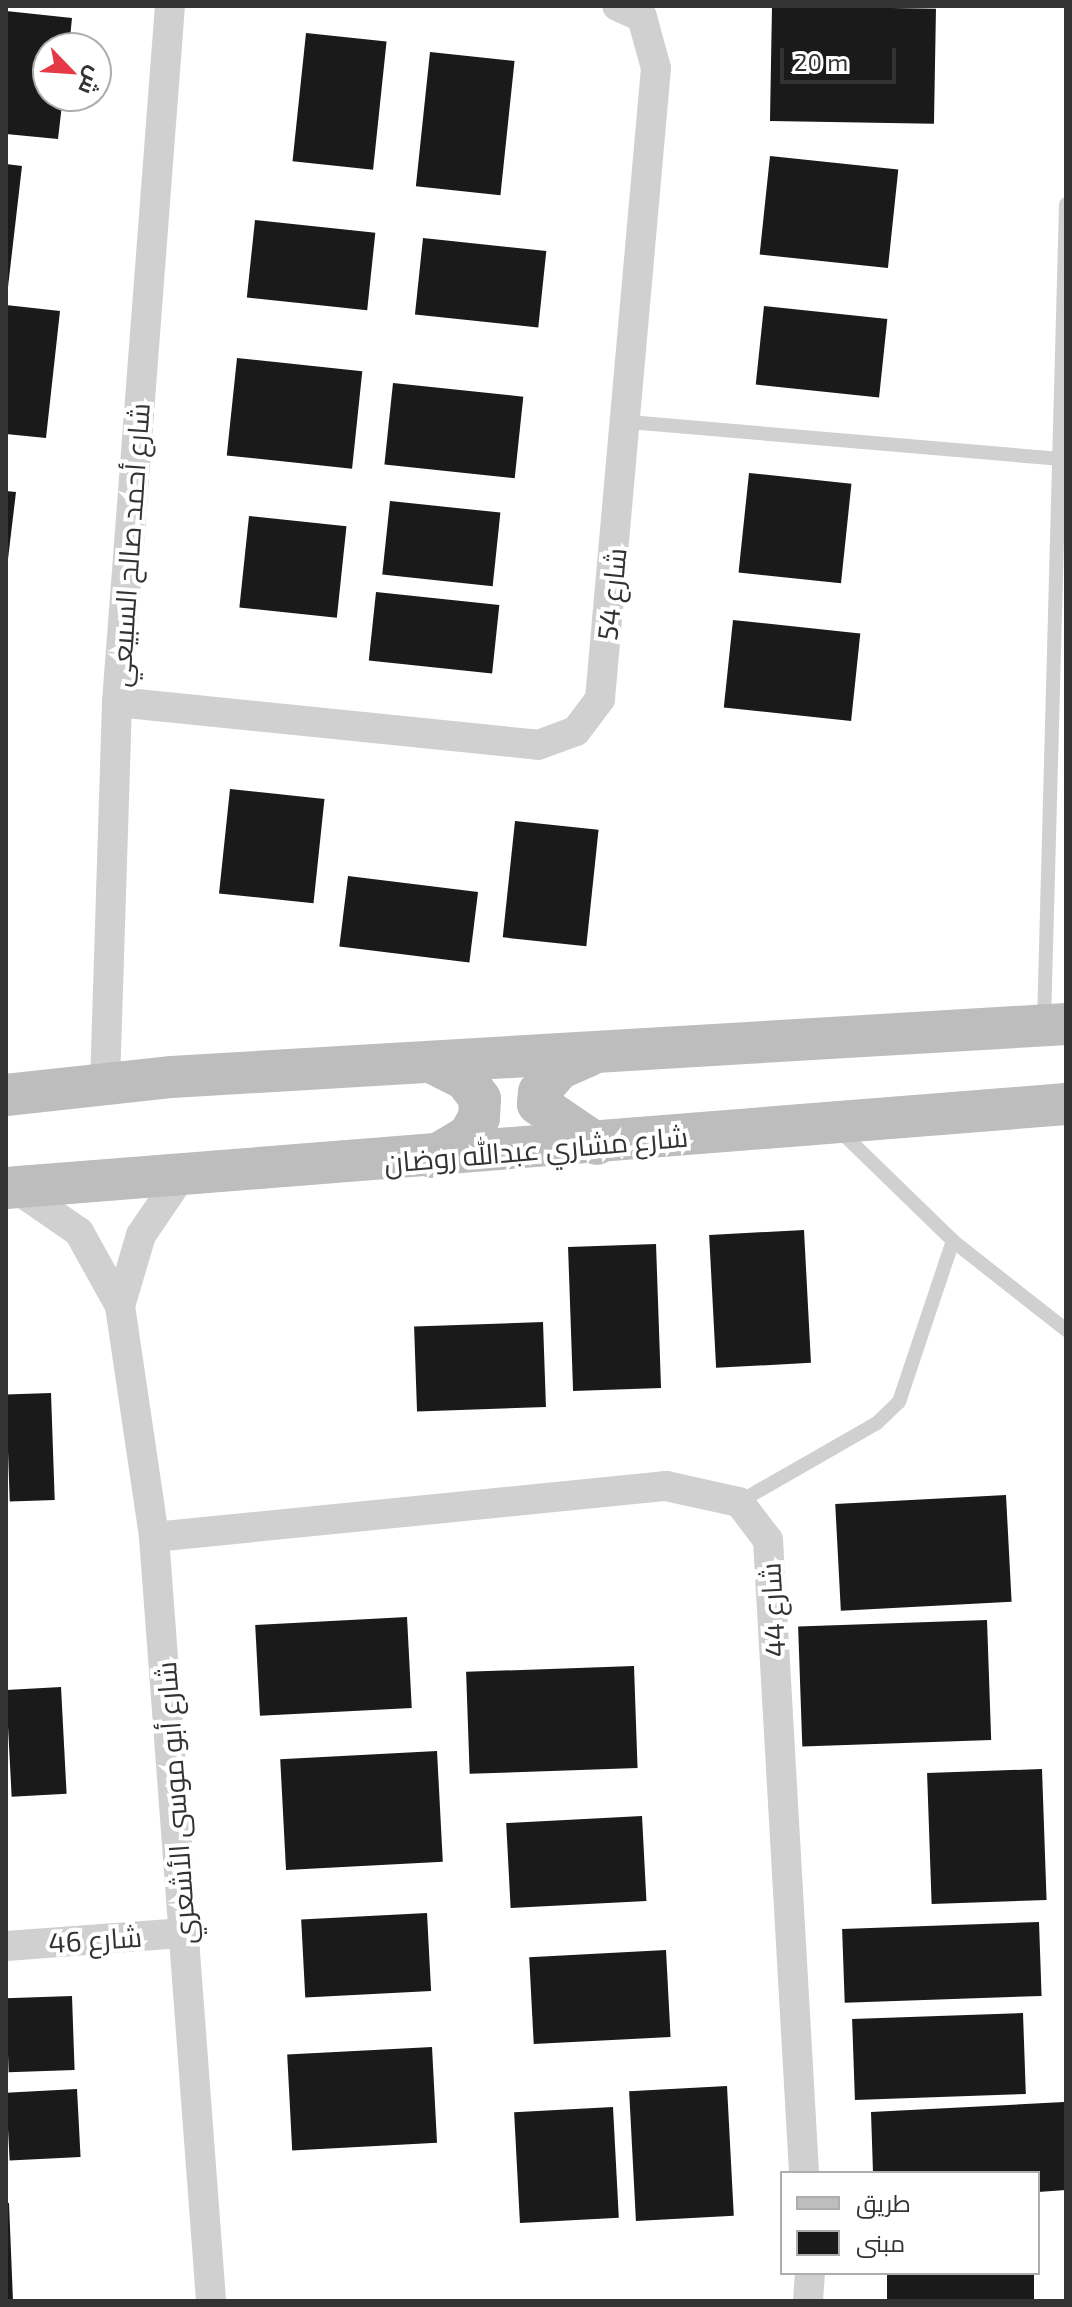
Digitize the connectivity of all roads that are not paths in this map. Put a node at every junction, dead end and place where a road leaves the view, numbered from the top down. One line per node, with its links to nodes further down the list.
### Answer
1 (170, 6): 6 (street, شارع أحمد صالح السبيعي)
2 (640, 10): 4 (street, شارع 54)
3 (1066, 204): 5 (lane)
4 (629, 422): 5 (lane); 6 (street, شارع 54)
5 (1061, 459): 7 (lane)
6 (117, 702): 10 (street, شارع أحمد صالح السبيعي)
7 (1055, 1027): 8 (street)
8 (591, 1054): 9 (street); 14 (street)
9 (433, 1063): 10 (street); 15 (street)
10 (105, 1085): 11 (street)
11 (6, 1095)
12 (1066, 1104): 13 (street, شارع مشاري عبدالله روضان)
13 (833, 1124): 14 (street, شارع مشاري عبدالله روضان); 18 (lane)
14 (597, 1144): 15 (street, شارع مشاري عبدالله روضان)
15 (433, 1157): 16 (street, شارع مشاري عبدالله روضان)
16 (179, 1179): 17 (street, شارع مشاري عبدالله روضان); 19 (street, شارع أبو موسى الأشعري)
17 (10, 1188): 19 (street, شارع أبو موسى الأشعري)
18 (953, 1241): 20 (lane); 21 (lane)
19 (120, 1306): 22 (street, شارع أبو موسى الأشعري)
20 (1066, 1330)
21 (739, 1502): 22 (street); 25 (street, شارع 44)
22 (154, 1537): 23 (street, شارع أبو موسى الأشعري)
23 (185, 1933): 24 (street, شارع 46); 27 (street, شارع أبو موسى الأشعري)
24 (6, 1946)
25 (804, 2171)
26 (810, 2275): 28 (street)
27 (211, 2301)
28 (808, 2301)

